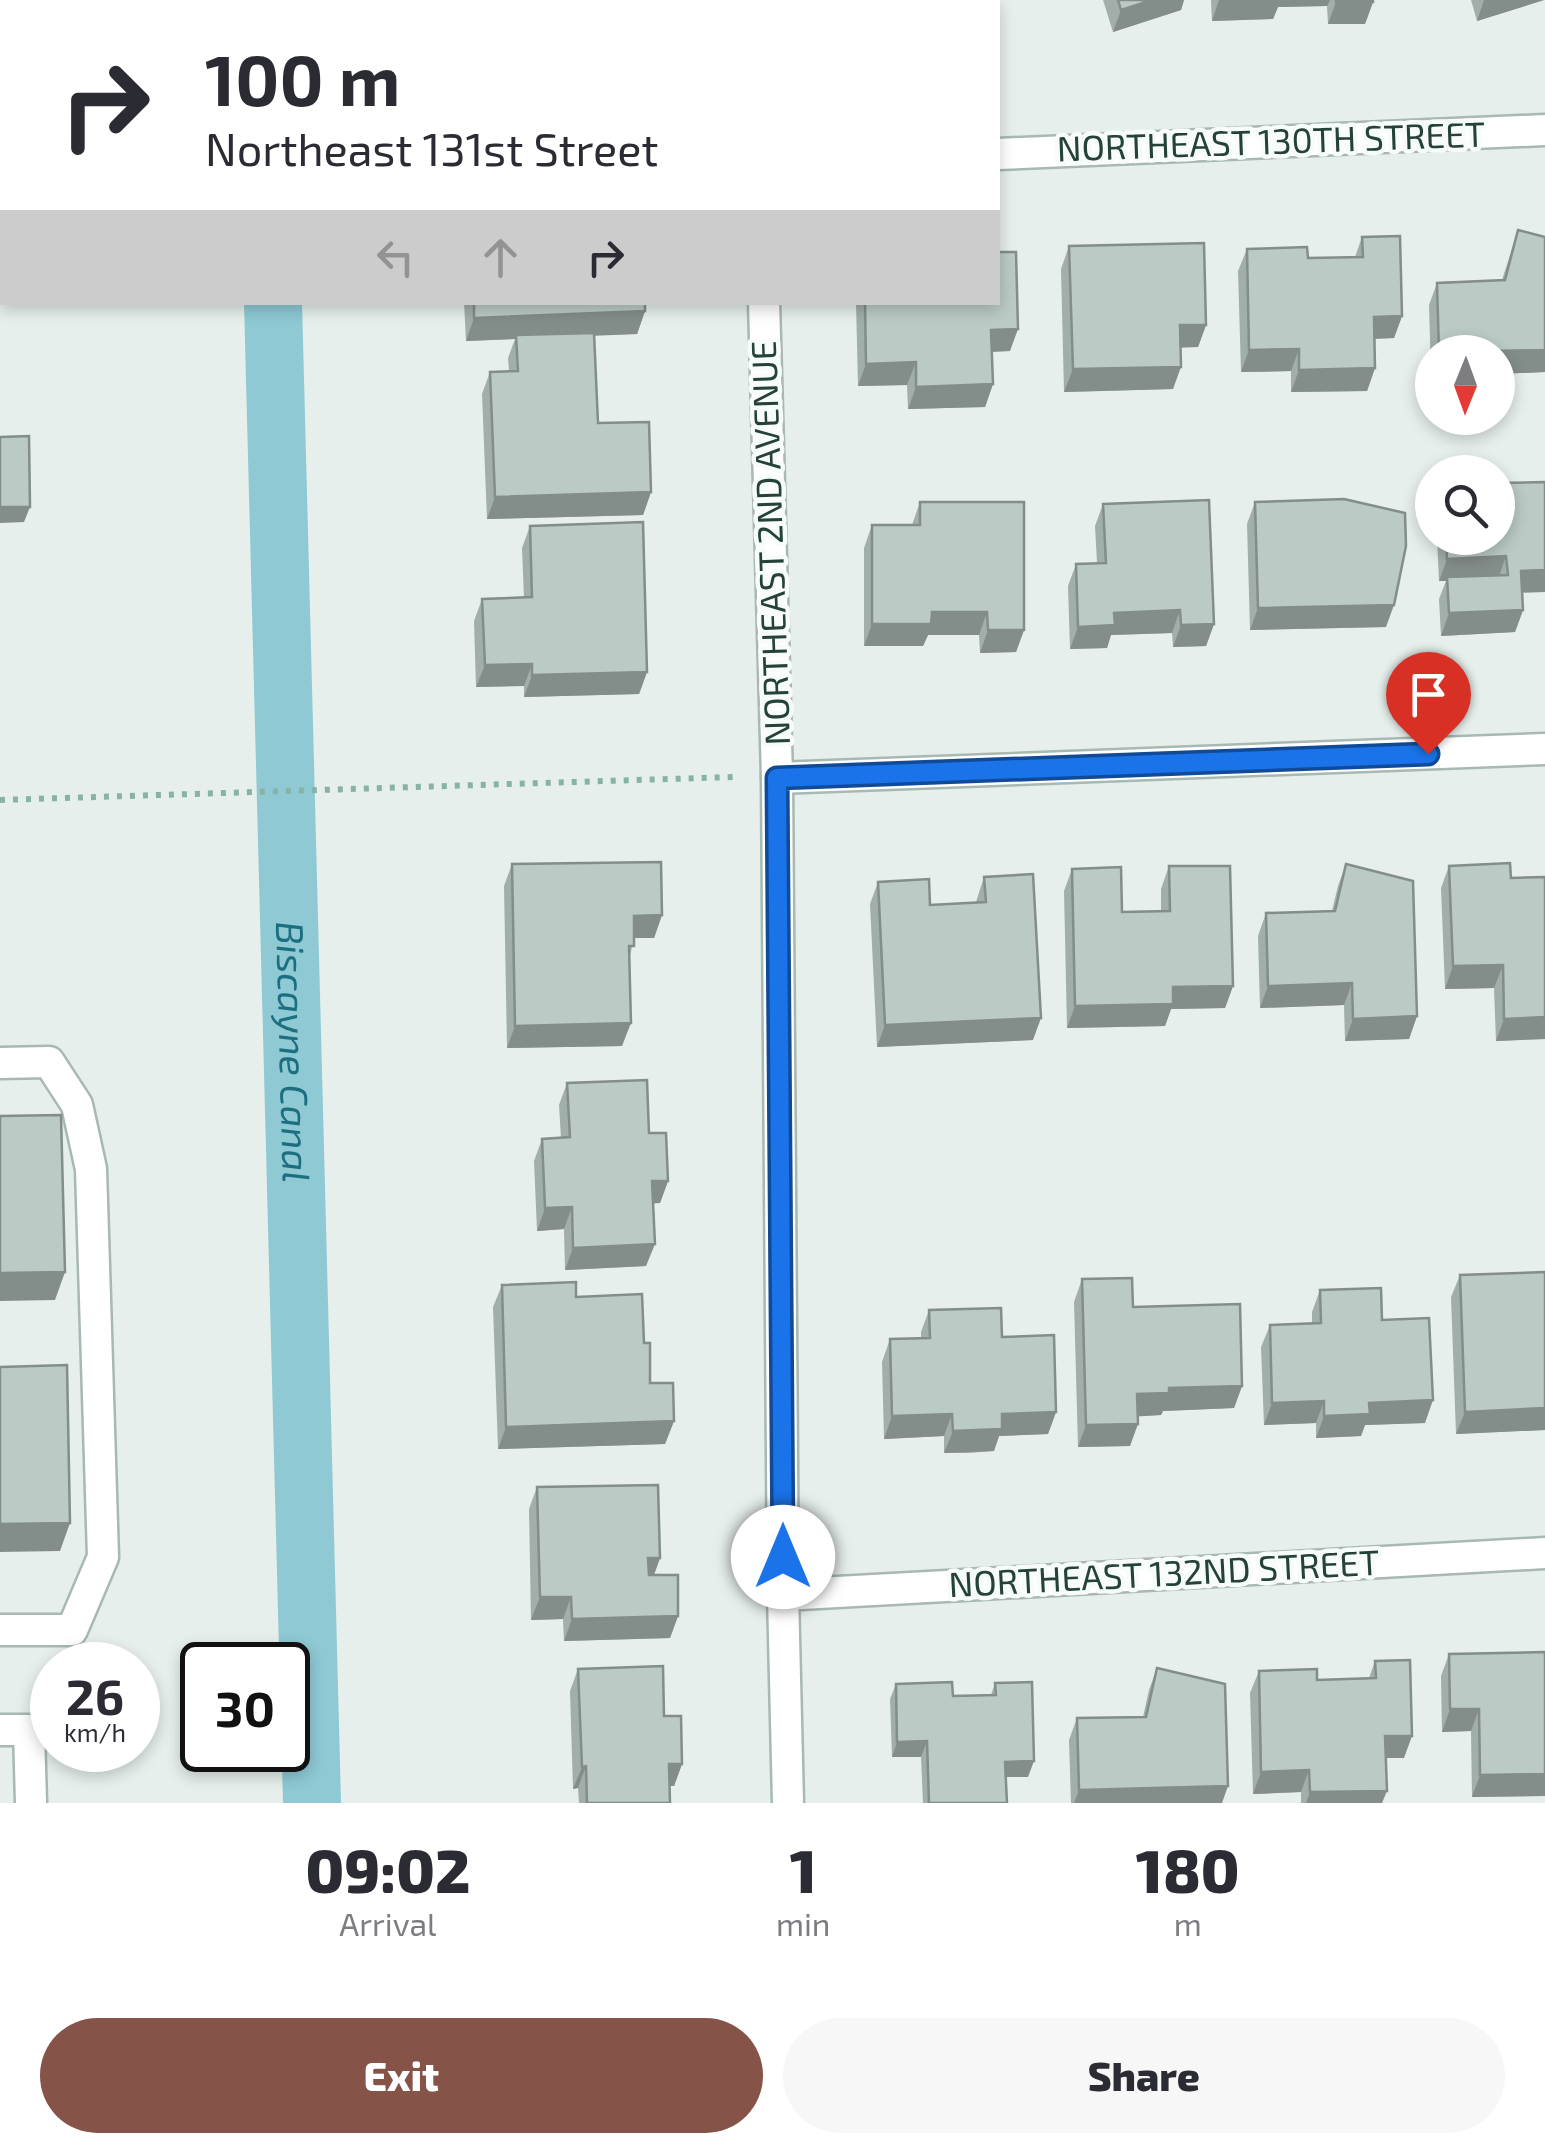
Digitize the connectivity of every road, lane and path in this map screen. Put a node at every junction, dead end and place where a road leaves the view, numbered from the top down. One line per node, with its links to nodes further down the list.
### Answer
1 (1545, 130): 2 (street, NORTHEAST 130TH STREET)
2 (1000, 154)
3 (764, 305): 5 (street, NORTHEAST 2ND AVENUE)
4 (1545, 749): 5 (street)
5 (762, 777): 6 (path); 9 (street, NORTHEAST 2ND AVENUE)
6 (0, 800)
7 (0, 1062): 10 (street)
8 (1545, 1553): 9 (street, NORTHEAST 132ND STREET)
9 (783, 1595): 13 (street, NORTHEAST 2ND AVENUE)
10 (0, 1630)
11 (0, 1730): 12 (street)
12 (31, 1803)
13 (788, 1803)

